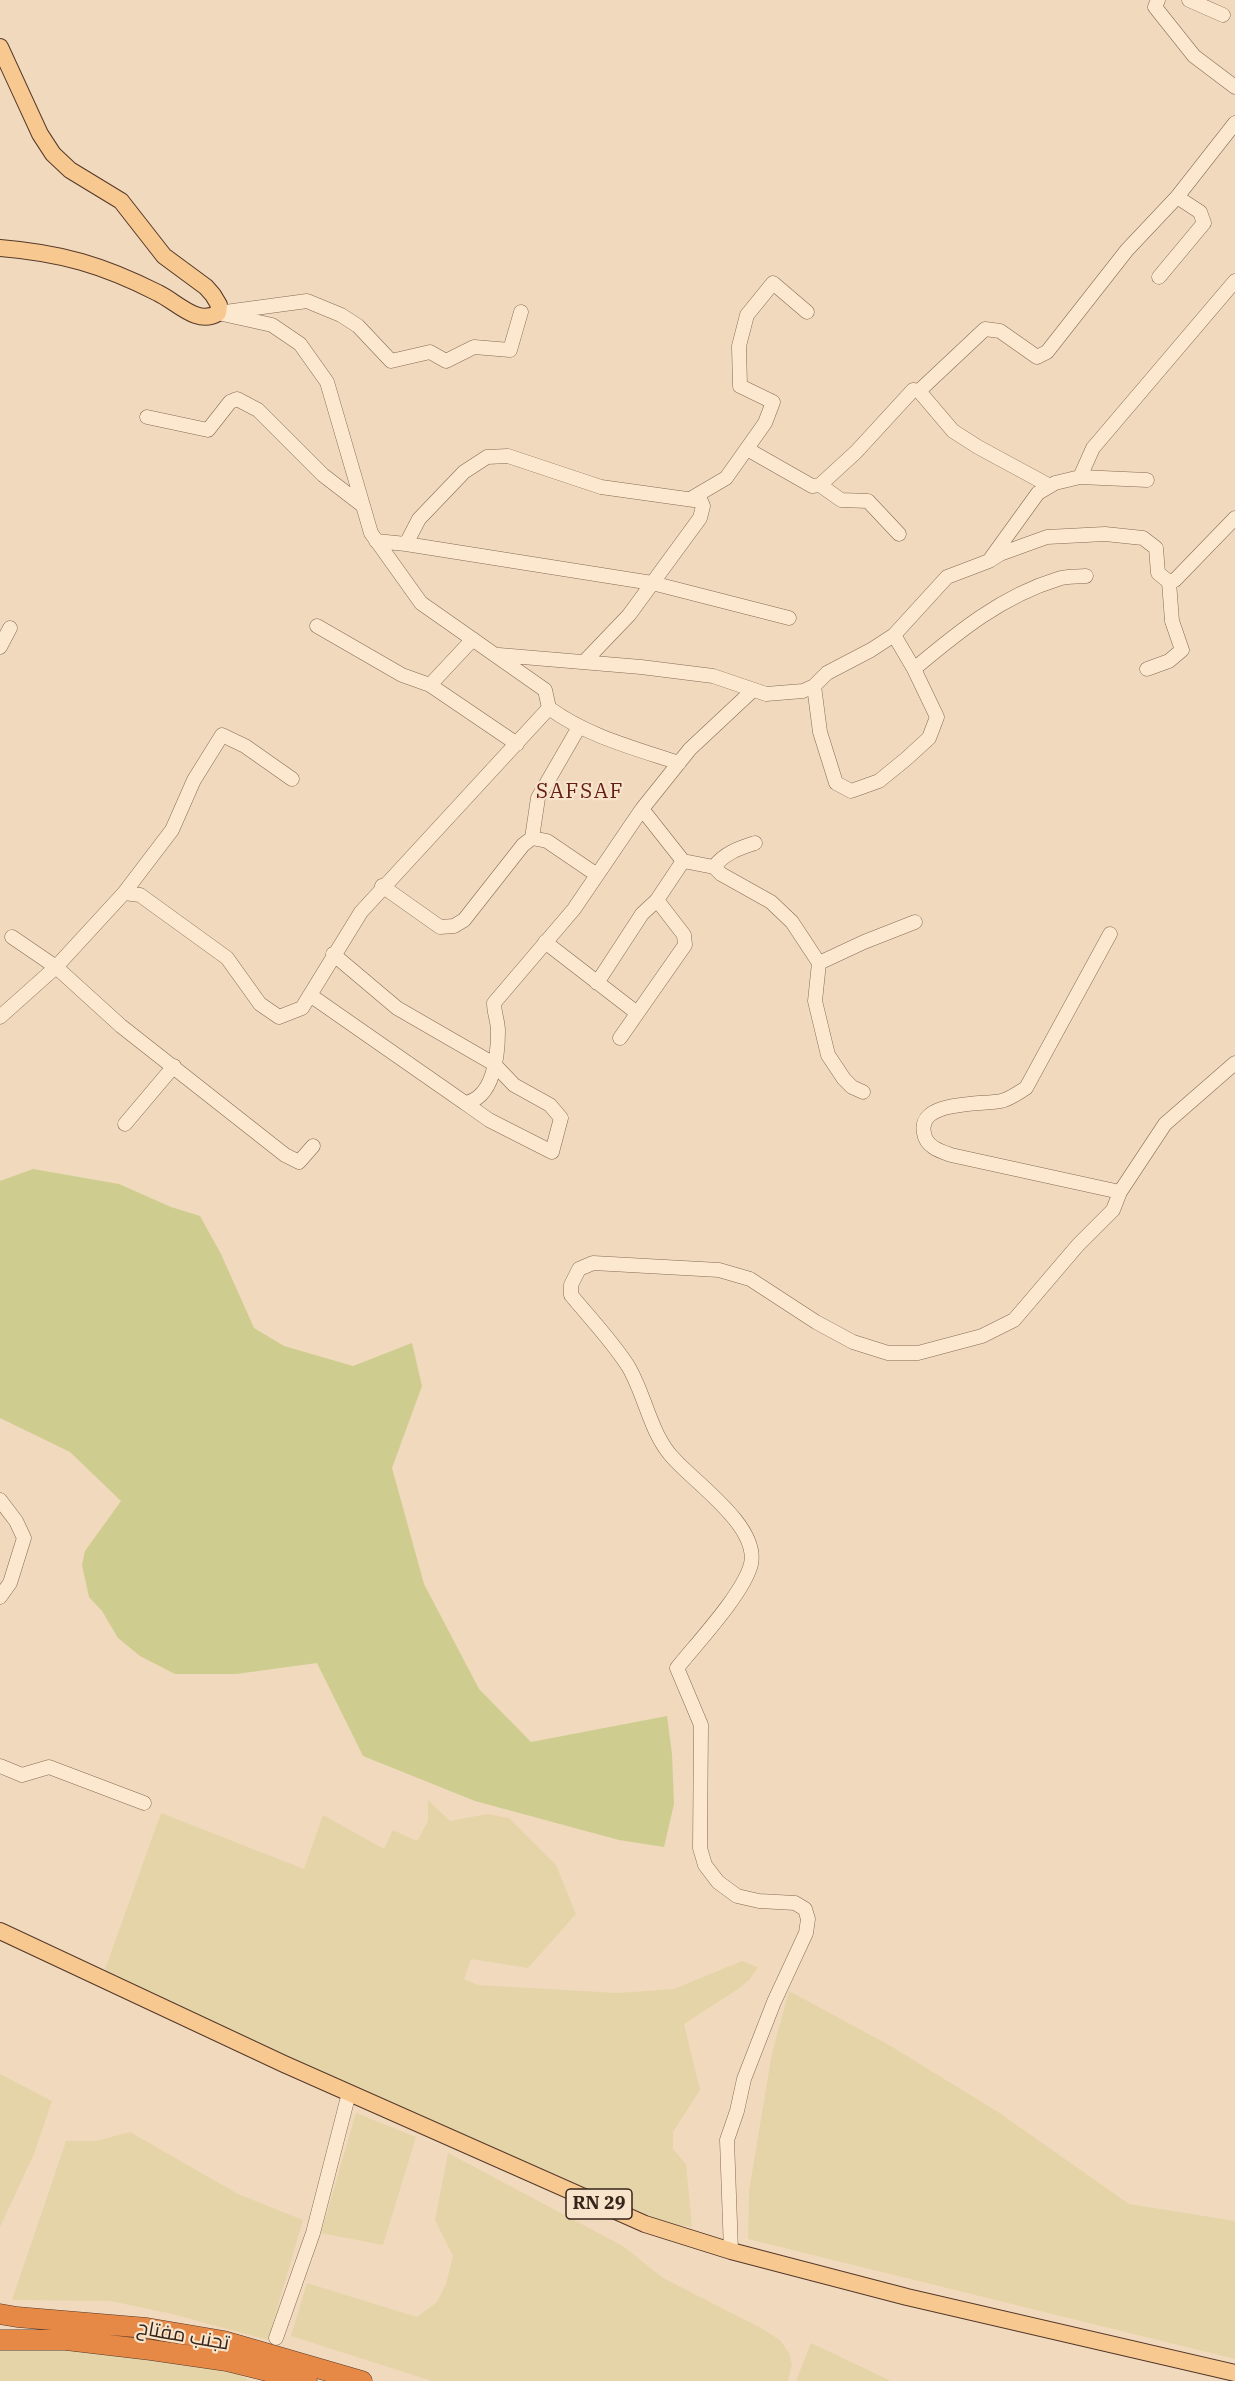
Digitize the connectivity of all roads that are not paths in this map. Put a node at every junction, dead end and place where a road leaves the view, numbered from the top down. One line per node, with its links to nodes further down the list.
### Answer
1 (1158, 0): 5 (street)
2 (1190, 0): 3 (street)
3 (1223, 15)
4 (0, 47): 13 (main road)
5 (1235, 87)
6 (1235, 123): 7 (street)
7 (1177, 197): 9 (street); 14 (street)
8 (0, 248): 13 (main road)
9 (1160, 277)
10 (1235, 281): 17 (street)
11 (521, 312): 13 (street)
12 (807, 312): 16 (street)
13 (218, 313): 22 (street)
14 (919, 391): 19 (street); 20 (street)
15 (147, 417): 22 (street)
16 (747, 449): 19 (street); 21 (street)
17 (1080, 477): 18 (street); 20 (street)
18 (1147, 480)
19 (820, 485): 24 (street)
20 (1050, 486): 27 (street)
21 (692, 498): 26 (street); 30 (street)
22 (362, 505): 25 (street)
23 (1235, 518): 29 (street)
24 (899, 534)
25 (376, 541): 26 (street); 35 (street)
26 (406, 543): 30 (street)
27 (989, 561): 29 (street); 34 (street)
28 (1086, 576): 39 (street)
29 (1169, 582): 40 (street)
30 (652, 583): 31 (street); 38 (street)
31 (789, 618)
32 (317, 626): 41 (street)
33 (10, 628): 36 (street)
34 (894, 635): 39 (street); 42 (street)
35 (473, 639): 37 (street); 41 (street)
36 (0, 647)
37 (497, 655): 38 (street); 44 (street)
38 (584, 662): 43 (street)
39 (914, 669): 42 (street)
40 (1147, 669)
41 (430, 685): 46 (street)
42 (814, 686): 43 (street)
43 (752, 691): 47 (street)
44 (549, 708): 45 (street); 46 (street)
45 (579, 727): 47 (street); 50 (street)
46 (517, 744): 55 (street)
47 (679, 763): 49 (street)
48 (292, 779): 56 (street)
49 (642, 809): 52 (street); 54 (street)
50 (532, 838): 54 (street); 55 (street)
51 (755, 843): 53 (street)
52 (683, 861): 53 (street); 57 (street)
53 (714, 867): 63 (street)
54 (597, 875): 61 (street)
55 (382, 886): 62 (street)
56 (124, 893): 64 (street); 66 (street)
57 (657, 900): 65 (street); 67 (street)
58 (915, 922): 63 (street)
59 (1110, 934): 77 (street)
60 (12, 937): 64 (street)
61 (545, 942): 65 (street); 71 (street)
62 (333, 954): 66 (street); 71 (street)
63 (819, 963): 73 (street)
64 (56, 967): 68 (street); 72 (street)
65 (597, 983): 67 (street)
66 (310, 995): 74 (street)
67 (638, 1013): 69 (street)
68 (0, 1016)
69 (620, 1038)
70 (1235, 1063): 77 (street)
71 (494, 1064): 74 (street); 74 (street)
72 (174, 1066): 75 (street); 76 (street)
73 (863, 1092)
74 (465, 1103)
75 (125, 1124)
76 (313, 1146)
77 (1120, 1192): 84 (street)
78 (0, 1500): 79 (street)
79 (0, 1597)
80 (0, 1766): 81 (street)
81 (144, 1803)
82 (0, 1931): 83 (main road, RN 29)
83 (350, 2093): 84 (main road, RN 29); 86 (street)
84 (731, 2251): 88 (main road, RN 29)
85 (0, 2314): 90 (highway, تجنب مفتاح)
86 (276, 2338)
87 (0, 2340): 89 (highway, تجنب مفتاح)
88 (1235, 2373)
89 (307, 2381)
90 (362, 2381)

